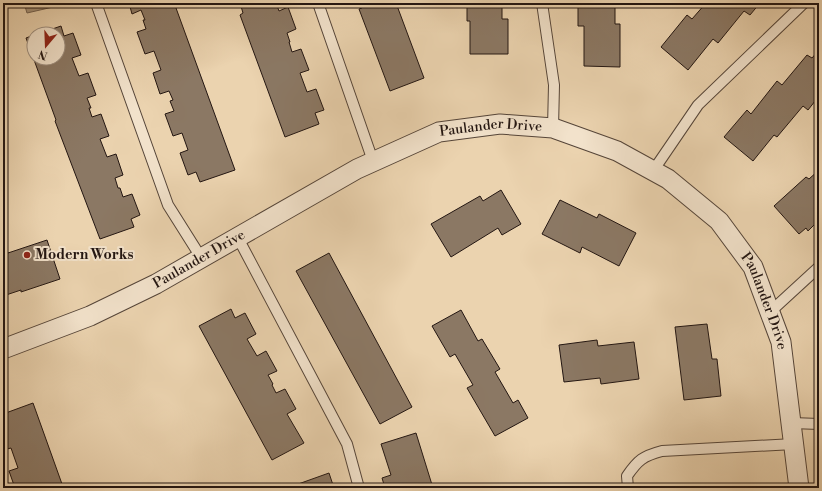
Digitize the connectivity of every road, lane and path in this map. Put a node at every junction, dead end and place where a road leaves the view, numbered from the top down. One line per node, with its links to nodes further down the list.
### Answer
1 (96, 3): 9 (lane)
2 (318, 3): 6 (lane)
3 (542, 3): 5 (lane)
4 (804, 3): 7 (lane)
5 (553, 128): 6 (street, Paulander Drive); 7 (street, Paulander Drive)
6 (373, 161): 8 (street, Paulander Drive)
7 (653, 171): 11 (street, Paulander Drive)
8 (238, 238): 9 (street, Paulander Drive); 16 (lane)
9 (202, 259): 12 (street, Paulander Drive)
10 (819, 267): 11 (lane)
11 (770, 312): 13 (street, Paulander Drive)
12 (3, 348)
13 (792, 423): 14 (lane); 15 (street, Paulander Drive)
14 (819, 424)
15 (794, 444): 17 (lane); 18 (street, Paulander Drive)
16 (359, 488)
17 (628, 488)
18 (799, 488)

